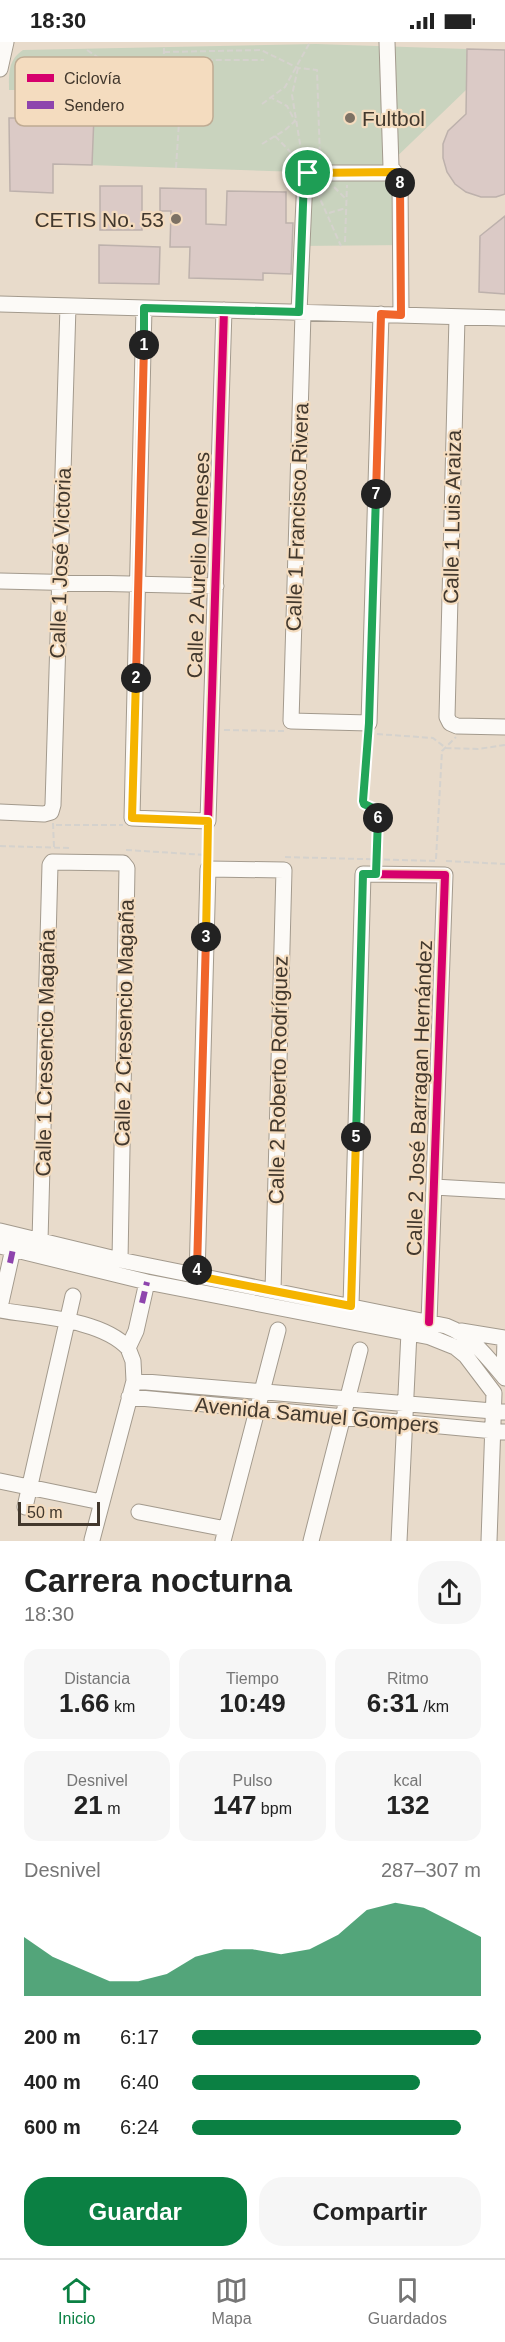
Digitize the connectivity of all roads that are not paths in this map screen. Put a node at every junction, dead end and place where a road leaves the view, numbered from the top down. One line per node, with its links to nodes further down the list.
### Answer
1 (6, 42): 3 (street)
2 (387, 42): 4 (street)
3 (0, 69)
4 (395, 172): 9 (street, Calle 1 Francisco Rivera); 11 (street)
5 (0, 304): 6 (street)
6 (68, 306): 7 (street); 15 (street, Calle 1 José Victoria)
7 (144, 308): 8 (street); 16 (street)
8 (224, 310): 9 (street); 17 (street, Calle 2 Aurelio Meneses)
9 (301, 313): 10 (street); 10 (street, Calle 1 Francisco Rivera)
10 (381, 314): 11 (street)
11 (401, 315): 12 (street)
12 (457, 316): 13 (street); 18 (street, Calle 1 Luis Araiza)
13 (505, 318)
14 (0, 581): 15 (street)
15 (60, 582): 16 (street); 19 (street, Calle 1 José Victoria)
16 (139, 584): 17 (street); 17 (street, Calle 2 Aurelio Meneses)
17 (216, 586)
18 (505, 727)
19 (0, 812)
20 (51, 863): 24 (street, Calle 1 Cresencio Magaña); 26 (street, Calle 2 Cresencio Magaña)
21 (434, 1187): 22 (street); 31 (street, Calle 2 José Barragan Hernández); 34 (street, Calle 2 José Barragan Hernández)
22 (505, 1191)
23 (0, 1231): 24 (street)
24 (40, 1241): 26 (street)
25 (8, 1252): 28 (street); 32 (street)
26 (120, 1260): 27 (street)
27 (197, 1276): 29 (street); 29 (street, Calle 2 Roberto Rodríguez)
28 (147, 1282): 37 (street); 39 (street)
29 (273, 1291): 31 (street)
30 (73, 1296): 33 (street)
31 (351, 1306): 34 (street)
32 (0, 1308): 33 (street)
33 (68, 1322): 39 (street); 53 (street)
34 (429, 1322): 36 (street)
35 (278, 1330): 43 (street)
36 (458, 1330): 38 (street); 41 (street)
37 (409, 1332): 46 (street); 48 (street)
38 (505, 1338): 41 (street)
39 (128, 1348): 42 (street)
40 (360, 1350): 45 (street)
41 (505, 1377)
42 (134, 1381): 43 (street, Avenida Samuel Gompers); 44 (street)
43 (262, 1391): 45 (street, Avenida Samuel Gompers); 47 (street)
44 (129, 1397): 47 (street, Avenida Samuel Gompers); 54 (street)
45 (347, 1398): 46 (street, Avenida Samuel Gompers); 49 (street)
46 (407, 1404): 48 (street, Avenida Samuel Gompers); 50 (street)
47 (256, 1410): 49 (street, Avenida Samuel Gompers); 57 (street)
48 (500, 1412): 51 (street)
49 (342, 1418): 50 (street, Avenida Samuel Gompers); 59 (street)
50 (406, 1423): 51 (street, Avenida Samuel Gompers); 60 (street)
51 (500, 1432): 61 (street)
52 (0, 1481): 53 (street)
53 (29, 1487): 54 (street); 55 (street)
54 (101, 1502): 58 (street)
55 (25, 1507)
56 (140, 1512): 57 (street)
57 (225, 1535)
58 (92, 1540)
59 (311, 1541)
60 (399, 1541)
61 (489, 1541)

